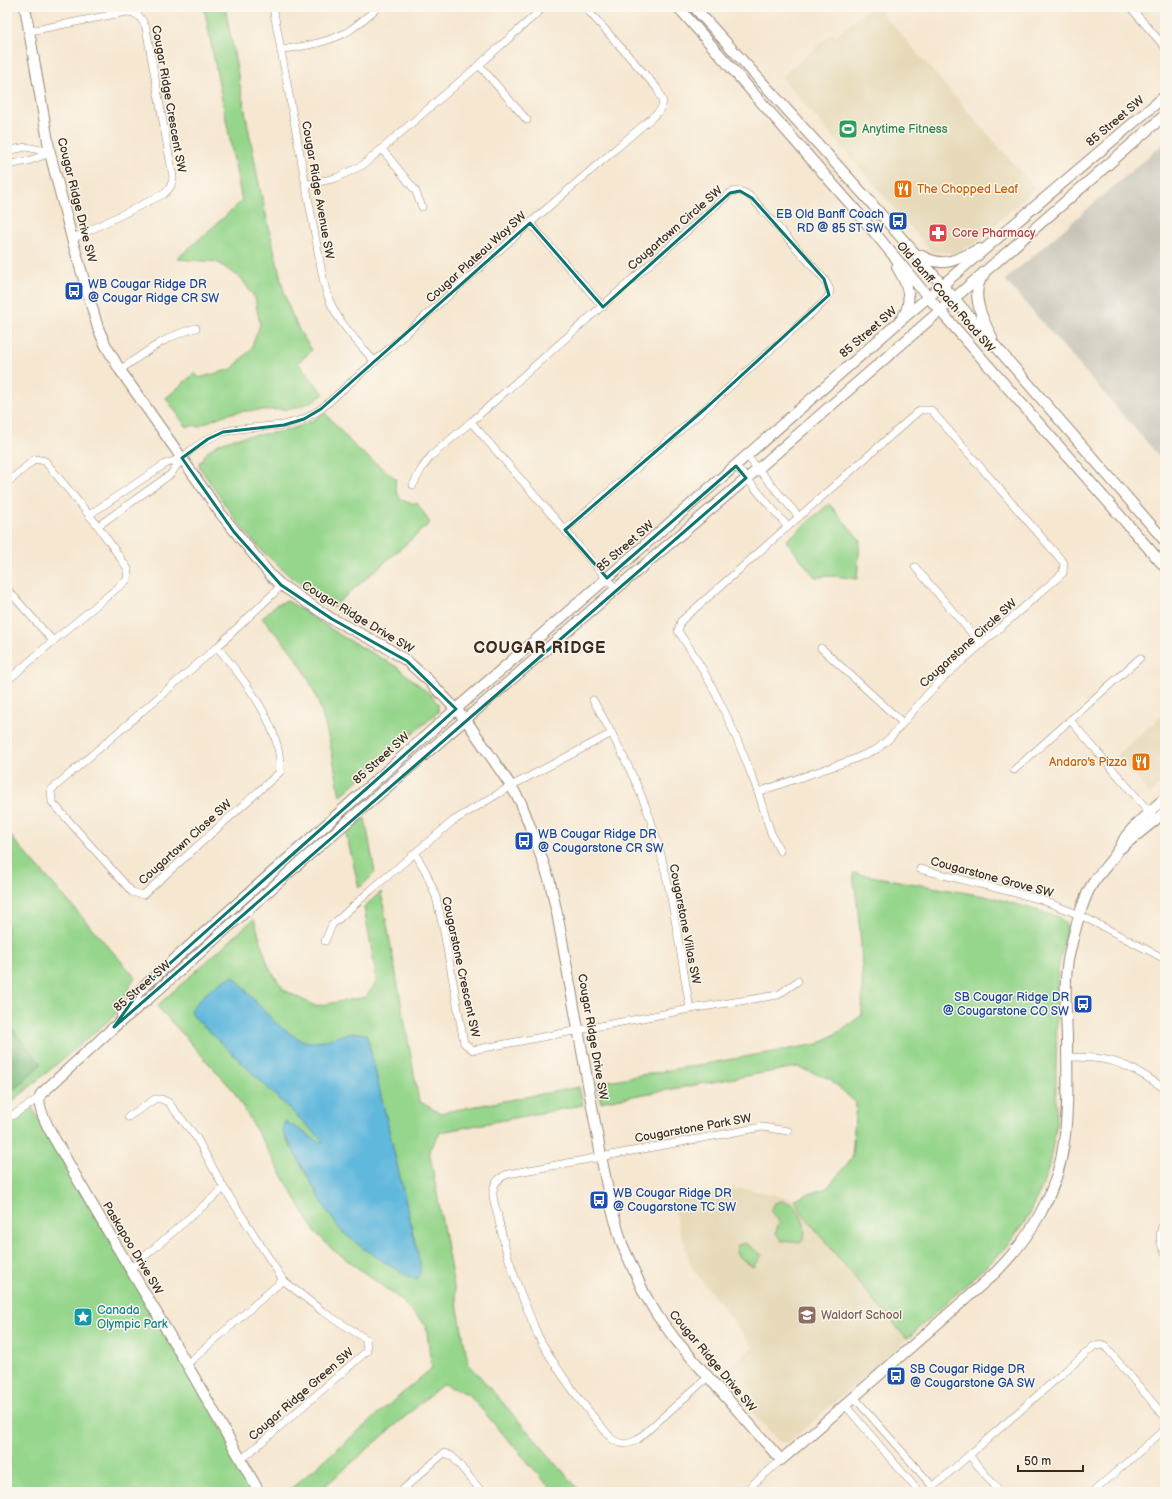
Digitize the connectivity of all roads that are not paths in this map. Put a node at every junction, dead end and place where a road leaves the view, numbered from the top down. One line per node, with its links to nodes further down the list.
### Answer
1 (25, 7): 9 (street, Cougar Ridge Drive SW)
2 (273, 7): 11 (street, Cougar Ridge Avenue SW)
3 (378, 7): 11 (street)
4 (544, 7): 12 (street)
5 (585, 7): 22 (street, Cougar Plateau Way SW)
6 (678, 7): 23 (street, Old Banff Coach Road SW)
7 (694, 7): 26 (street, Old Banff Coach Road SW)
8 (1130, 7): 10 (street)
9 (30, 31): 18 (street, Cougar Ridge Drive SW); 24 (street, Cougar Ridge Crescent SW)
10 (1165, 46)
11 (281, 50): 20 (street, Cougar Ridge Avenue SW)
12 (479, 65): 15 (street); 16 (street)
13 (1165, 96): 25 (street, 85 Street SW)
14 (1165, 115): 27 (street, 85 Street SW)
15 (527, 120)
16 (382, 149): 20 (street); 21 (street)
17 (7, 151): 18 (street)
18 (50, 152): 19 (street); 24 (street, Cougar Ridge Drive SW)
19 (7, 166)
20 (305, 185): 36 (street, Cougar Ridge Avenue SW)
21 (422, 207)
22 (530, 223): 31 (street); 36 (street, Cougar Plateau Way SW)
23 (876, 235): 29 (street, Old Banff Coach Road SW); 33 (street)
24 (72, 239): 37 (street, Cougar Ridge Drive SW)
25 (993, 242): 26 (street); 28 (street, 85 Street SW)
26 (911, 249): 28 (street, Old Banff Coach Road SW)
27 (989, 268): 30 (street, 85 Street SW); 35 (street)
28 (942, 285): 29 (street, 85 Street SW); 30 (street, Old Banff Coach Road SW)
29 (928, 297): 32 (street, Old Banff Coach Road SW); 33 (street, 85 Street SW)
30 (953, 298): 32 (street, 85 Street SW); 35 (street, Old Banff Coach Road SW)
31 (603, 307): 38 (street, Cougartown Circle SW); 50 (street, Cougartown Circle SW)
32 (939, 310): 42 (street, 85 Street SW); 53 (street, Old Banff Coach Road SW)
33 (900, 321): 39 (street, 85 Street SW)
34 (196, 328): 37 (street)
35 (1006, 359): 51 (street, Old Banff Coach Road SW)
36 (375, 362): 40 (street, Cougar Plateau Way SW)
37 (120, 370): 40 (street, Cougar Ridge Drive SW)
38 (471, 422): 45 (street, Cougartown Circle SW); 50 (street)
39 (747, 456): 41 (street, 85 Street SW); 42 (street)
40 (182, 458): 46 (street); 48 (street); 55 (street, Cougar Ridge Drive SW)
41 (736, 466): 43 (street); 54 (street, 85 Street SW)
42 (758, 469): 43 (street, 85 Street SW); 47 (street)
43 (746, 478): 49 (street); 57 (street, 85 Street SW)
44 (7, 483): 46 (street)
45 (413, 485)
46 (89, 515): 48 (street)
47 (799, 517): 49 (street, Cougarstone Circle SW); 59 (street, Cougarstone Circle SW)
48 (98, 526): 58 (street)
49 (788, 527): 72 (street, Cougarstone Circle SW)
50 (565, 530): 54 (street)
51 (1165, 541)
52 (915, 567): 59 (street)
53 (1165, 567)
54 (607, 578): 57 (street); 65 (street, 85 Street SW)
55 (281, 585): 60 (street, Cougartown Close SW); 65 (street, Cougar Ridge Drive SW)
56 (7, 588): 58 (street)
57 (616, 589): 66 (street, 85 Street SW)
58 (53, 641): 63 (street)
59 (981, 644): 68 (street, Cougarstone Circle SW)
60 (217, 646): 60 (street, Cougartown Close SW)
61 (822, 648): 68 (street)
62 (1140, 658): 67 (street)
63 (7, 681)
64 (594, 700): 69 (street, Cougarstone Villas SW)
65 (456, 709): 66 (street, Cougar Ridge Drive SW); 86 (street, 85 Street SW)
66 (466, 720): 71 (street, Cougar Ridge Drive SW); 86 (street, 85 Street SW)
67 (1070, 720): 70 (street); 74 (street)
68 (903, 723): 72 (street, Cougarstone Circle SW)
69 (612, 733): 71 (street); 85 (street, Cougarstone Villas SW)
70 (1014, 770)
71 (511, 786): 79 (street); 87 (street, Cougar Ridge Drive SW)
72 (758, 792): 78 (street)
73 (1165, 798): 74 (street)
74 (1149, 812): 76 (street); 77 (street)
75 (1165, 812): 76 (street)
76 (1156, 820): 77 (street)
77 (1119, 850): 81 (street)
78 (780, 851)
79 (415, 853): 82 (street); 87 (street, Cougarstone Crescent SW)
80 (920, 869): 81 (street, Cougarstone Grove SW)
81 (1080, 915): 83 (street, Cougarstone Grove SW); 88 (street)
82 (324, 941)
83 (1165, 959)
84 (798, 982): 85 (street, Cougarstone Crescent SW)
85 (690, 1009): 87 (street, Cougarstone Crescent SW)
86 (114, 1027): 90 (street, 85 Street SW)
87 (579, 1031): 94 (street, Cougar Ridge Drive SW)
88 (1067, 1057): 89 (street); 102 (street)
89 (1165, 1089)
90 (39, 1098): 92 (street, 85 Street SW); 98 (street, Paskapoo Drive SW)
91 (128, 1117): 95 (street, Cougar Ridge Green SW)
92 (7, 1119)
93 (788, 1131): 94 (street, Cougarstone Park SW)
94 (601, 1156): 101 (street, Cougar Ridge Drive SW); 101 (street, Cougarstone Park SW)
95 (224, 1188): 98 (street); 99 (street, Cougar Ridge Green SW)
96 (1165, 1218): 97 (street)
97 (1165, 1252)
98 (130, 1269): 100 (street, Paskapoo Drive SW)
99 (283, 1280): 100 (street); 107 (street, Cougar Ridge Green SW)
100 (187, 1364): 107 (street, Paskapoo Drive SW)
101 (708, 1377): 108 (street, Cougar Ridge Drive SW)
102 (854, 1397): 103 (street); 109 (street)
103 (845, 1405): 108 (street); 114 (street)
104 (1165, 1417): 106 (street)
105 (1165, 1429): 117 (street)
106 (969, 1455): 109 (street); 116 (street)
107 (241, 1460): 110 (street, Paskapoo Drive SW)
108 (781, 1460): 113 (street)
109 (933, 1486): 115 (street)
110 (259, 1492)
111 (400, 1492): 112 (street)
112 (482, 1492)
113 (744, 1492)
114 (919, 1492)
115 (927, 1492)
116 (1000, 1492)
117 (1093, 1492)

